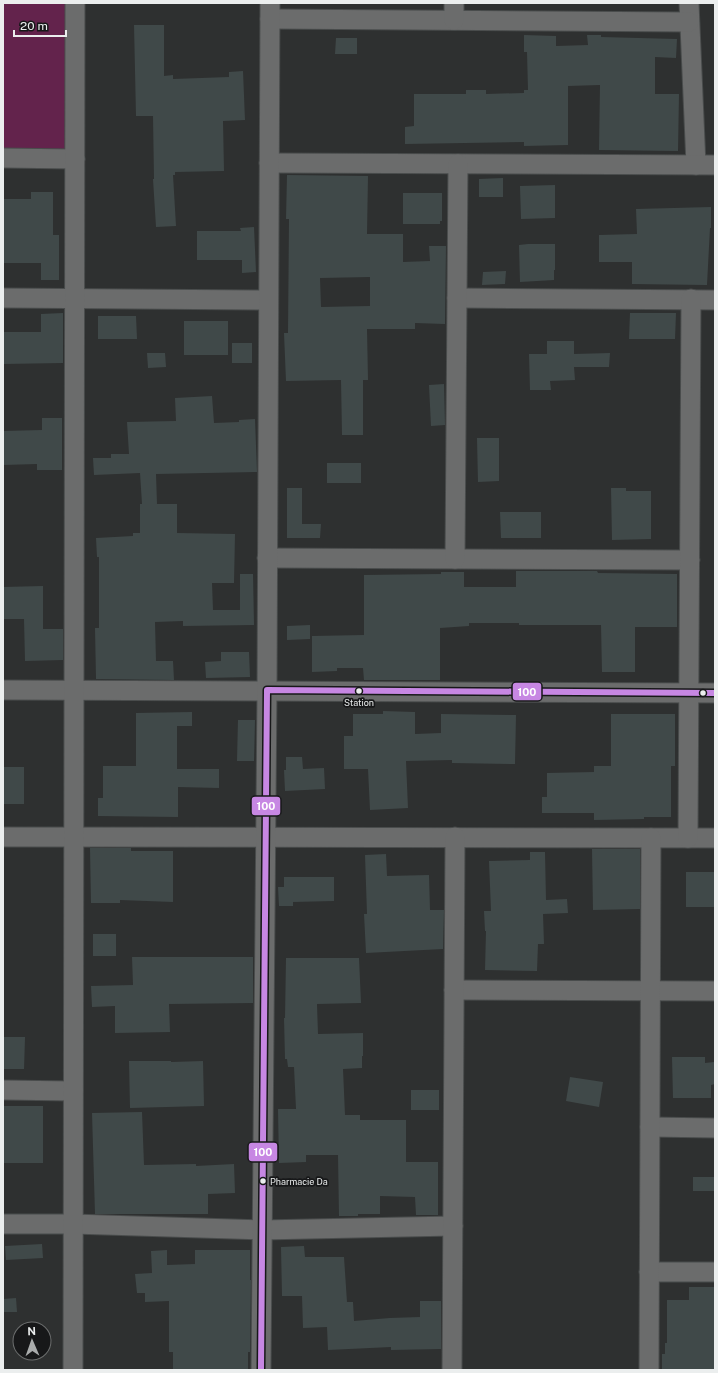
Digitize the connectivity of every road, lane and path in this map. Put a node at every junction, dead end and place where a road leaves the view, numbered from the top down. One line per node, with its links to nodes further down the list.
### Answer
1 (75, 3): 7 (street)
2 (690, 3): 5 (street)
3 (270, 11): 4 (street); 8 (street)
4 (454, 12): 5 (street)
5 (689, 22): 10 (street)
6 (3, 158): 7 (street)
7 (75, 159): 14 (street)
8 (269, 163): 9 (street); 16 (street)
9 (458, 164): 10 (street); 13 (street)
10 (696, 165): 11 (street)
11 (715, 165)
12 (3, 298): 14 (street)
13 (457, 298): 15 (street); 19 (street)
14 (74, 299): 16 (street); 22 (street)
15 (691, 299): 17 (street); 20 (street)
16 (268, 300): 18 (street)
17 (715, 300)
18 (267, 558): 19 (street); 23 (street)
19 (455, 559): 20 (street)
20 (690, 560): 24 (street)
21 (3, 690): 22 (street)
22 (74, 690): 23 (street); 27 (street)
23 (267, 690): 24 (street); 28 (street)
24 (689, 693): 25 (street); 31 (street)
25 (715, 693)
26 (3, 836): 27 (street)
27 (74, 837): 28 (street); 37 (street)
28 (265, 837): 29 (street); 43 (street)
29 (455, 837): 30 (street); 33 (street)
30 (651, 838): 31 (street); 34 (street)
31 (688, 838): 32 (street)
32 (715, 838)
33 (454, 990): 34 (street); 42 (street)
34 (650, 991): 35 (street); 38 (street)
35 (715, 991)
36 (3, 1090): 37 (street)
37 (73, 1091): 41 (street)
38 (650, 1128): 39 (street); 44 (street)
39 (715, 1128)
40 (3, 1224): 41 (street)
41 (73, 1224): 43 (street); 46 (street)
42 (453, 1226): 43 (street); 48 (street)
43 (262, 1230): 47 (street)
44 (649, 1272): 45 (street); 49 (street)
45 (715, 1272)
46 (72, 1370)
47 (261, 1370)
48 (452, 1370)
49 (649, 1370)

